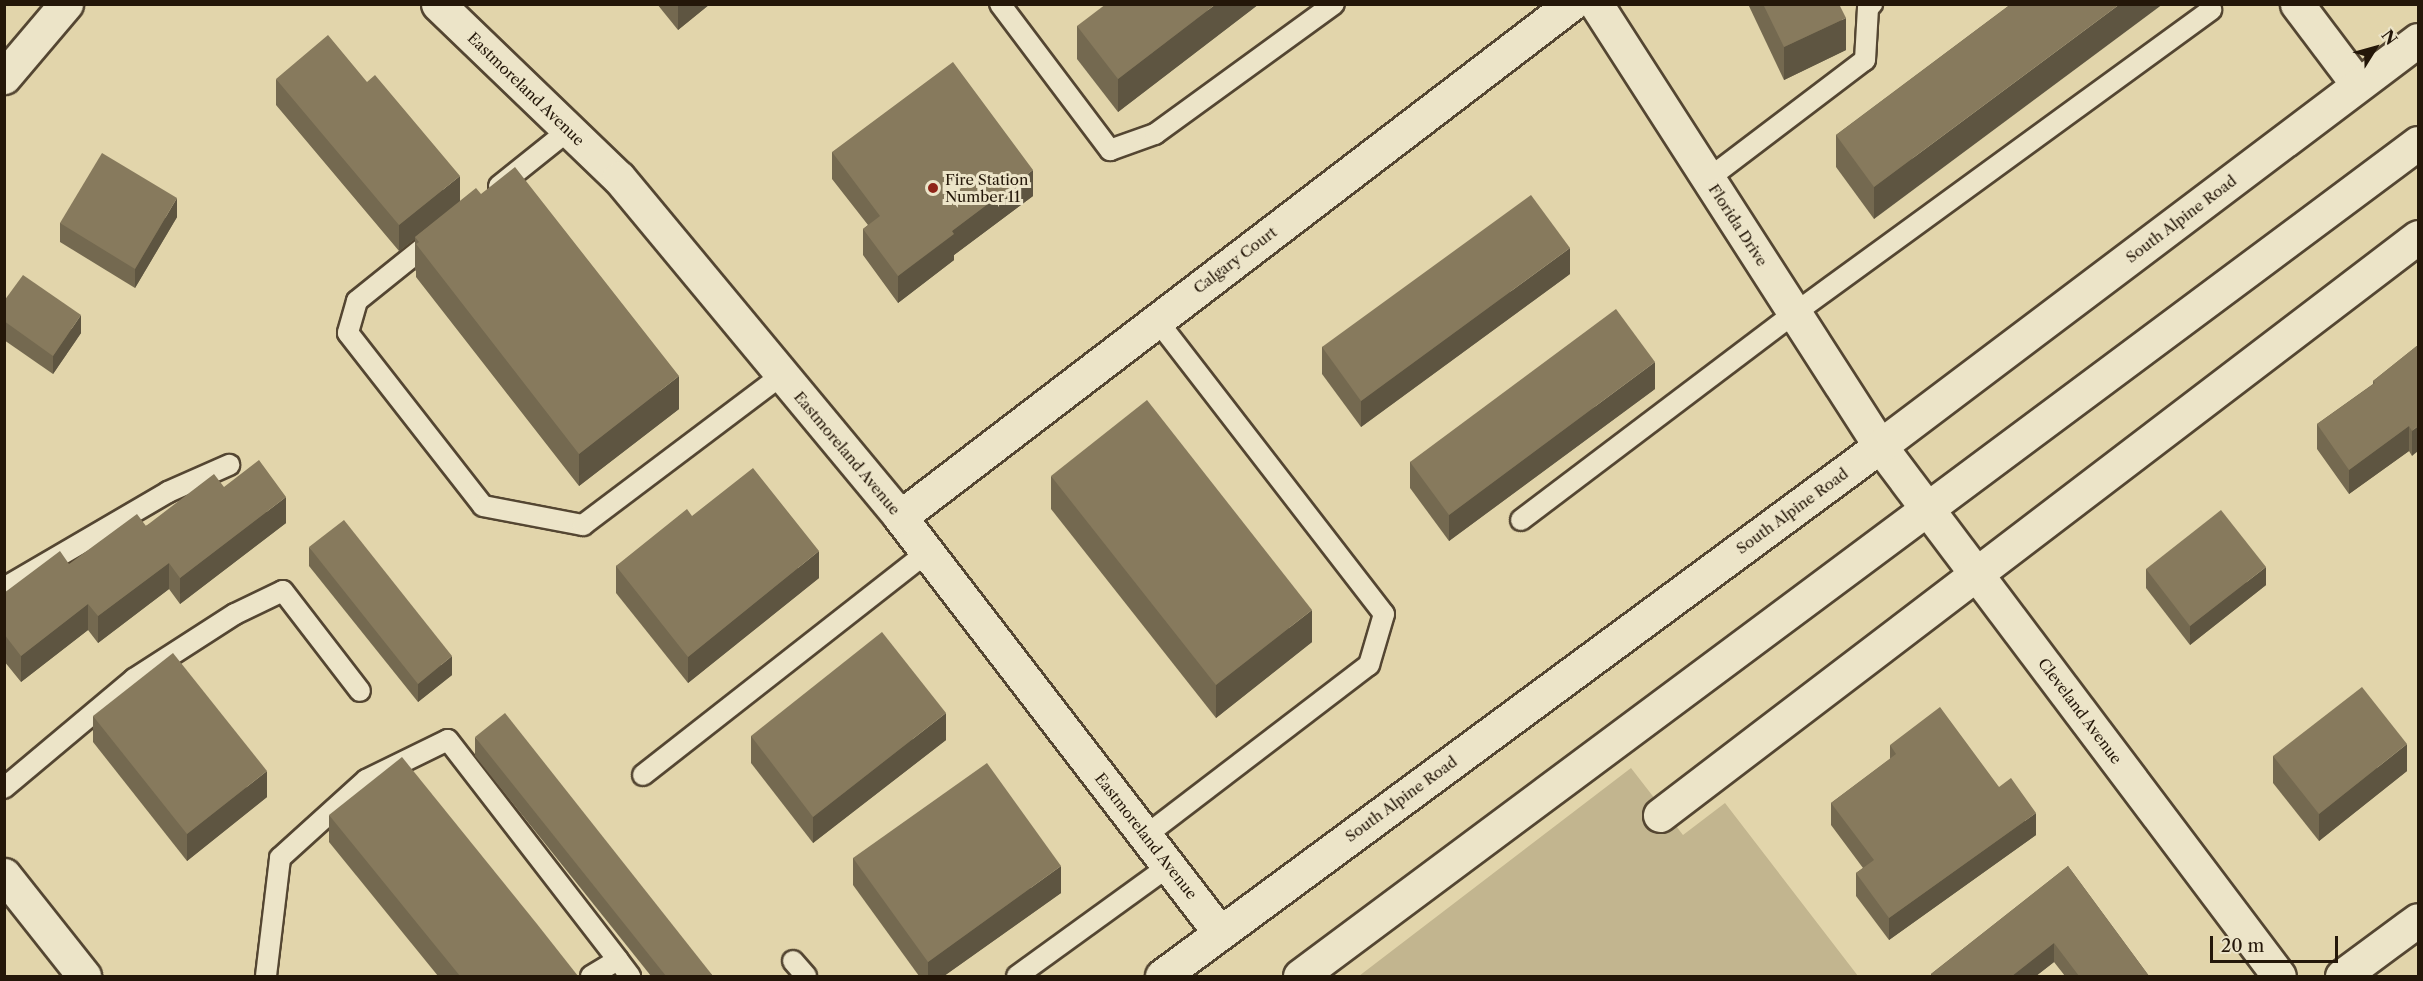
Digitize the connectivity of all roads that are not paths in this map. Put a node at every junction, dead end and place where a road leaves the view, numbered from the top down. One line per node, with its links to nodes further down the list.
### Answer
1 (66, 4): 11 (street)
2 (438, 4): 13 (street, Eastmoreland Avenue)
3 (1000, 4): 4 (lane)
4 (1334, 4)
5 (1570, 4): 20 (street, Calgary Court)
6 (1596, 4): 15 (street, Florida Drive)
7 (1872, 4): 15 (lane)
8 (2297, 4): 12 (street)
9 (2211, 10): 19 (lane)
10 (2418, 40): 12 (street, South Alpine Road)
11 (4, 77)
12 (2358, 85): 22 (street, South Alpine Road)
13 (569, 130): 16 (lane); 21 (street, Eastmoreland Avenue)
14 (2418, 142): 24 (street)
15 (1708, 178): 19 (street, Florida Drive)
16 (486, 197)
17 (449, 226): 21 (lane)
18 (2418, 237): 28 (street)
19 (1795, 313): 22 (street, Florida Drive); 26 (lane)
20 (1157, 320): 25 (street, Calgary Court); 34 (lane)
21 (782, 375): 25 (street, Eastmoreland Avenue)
22 (1880, 446): 24 (street, Cleveland Avenue); 38 (street, South Alpine Road)
23 (229, 465): 29 (lane)
24 (1928, 510): 28 (street, Cleveland Avenue); 48 (street)
25 (900, 517): 27 (street, Eastmoreland Avenue)
26 (1521, 520)
27 (927, 552): 31 (lane); 34 (street, Eastmoreland Avenue)
28 (1976, 573): 33 (street); 49 (street, Cleveland Avenue)
29 (4, 588)
30 (360, 691): 32 (lane)
31 (643, 775)
32 (4, 788)
33 (1660, 815)
34 (1145, 836): 35 (street, Eastmoreland Avenue)
35 (1169, 866): 38 (street, Eastmoreland Avenue); 46 (lane)
36 (4, 875): 41 (street)
37 (2418, 920): 50 (street)
38 (1220, 933): 47 (street, South Alpine Road)
39 (618, 960): 42 (lane); 43 (lane); 44 (lane)
40 (793, 961): 45 (lane)
41 (84, 976)
42 (266, 976)
43 (591, 976)
44 (630, 976)
45 (806, 976)
46 (1017, 976)
47 (1162, 976)
48 (1300, 976)
49 (2279, 976)
50 (2342, 976)

